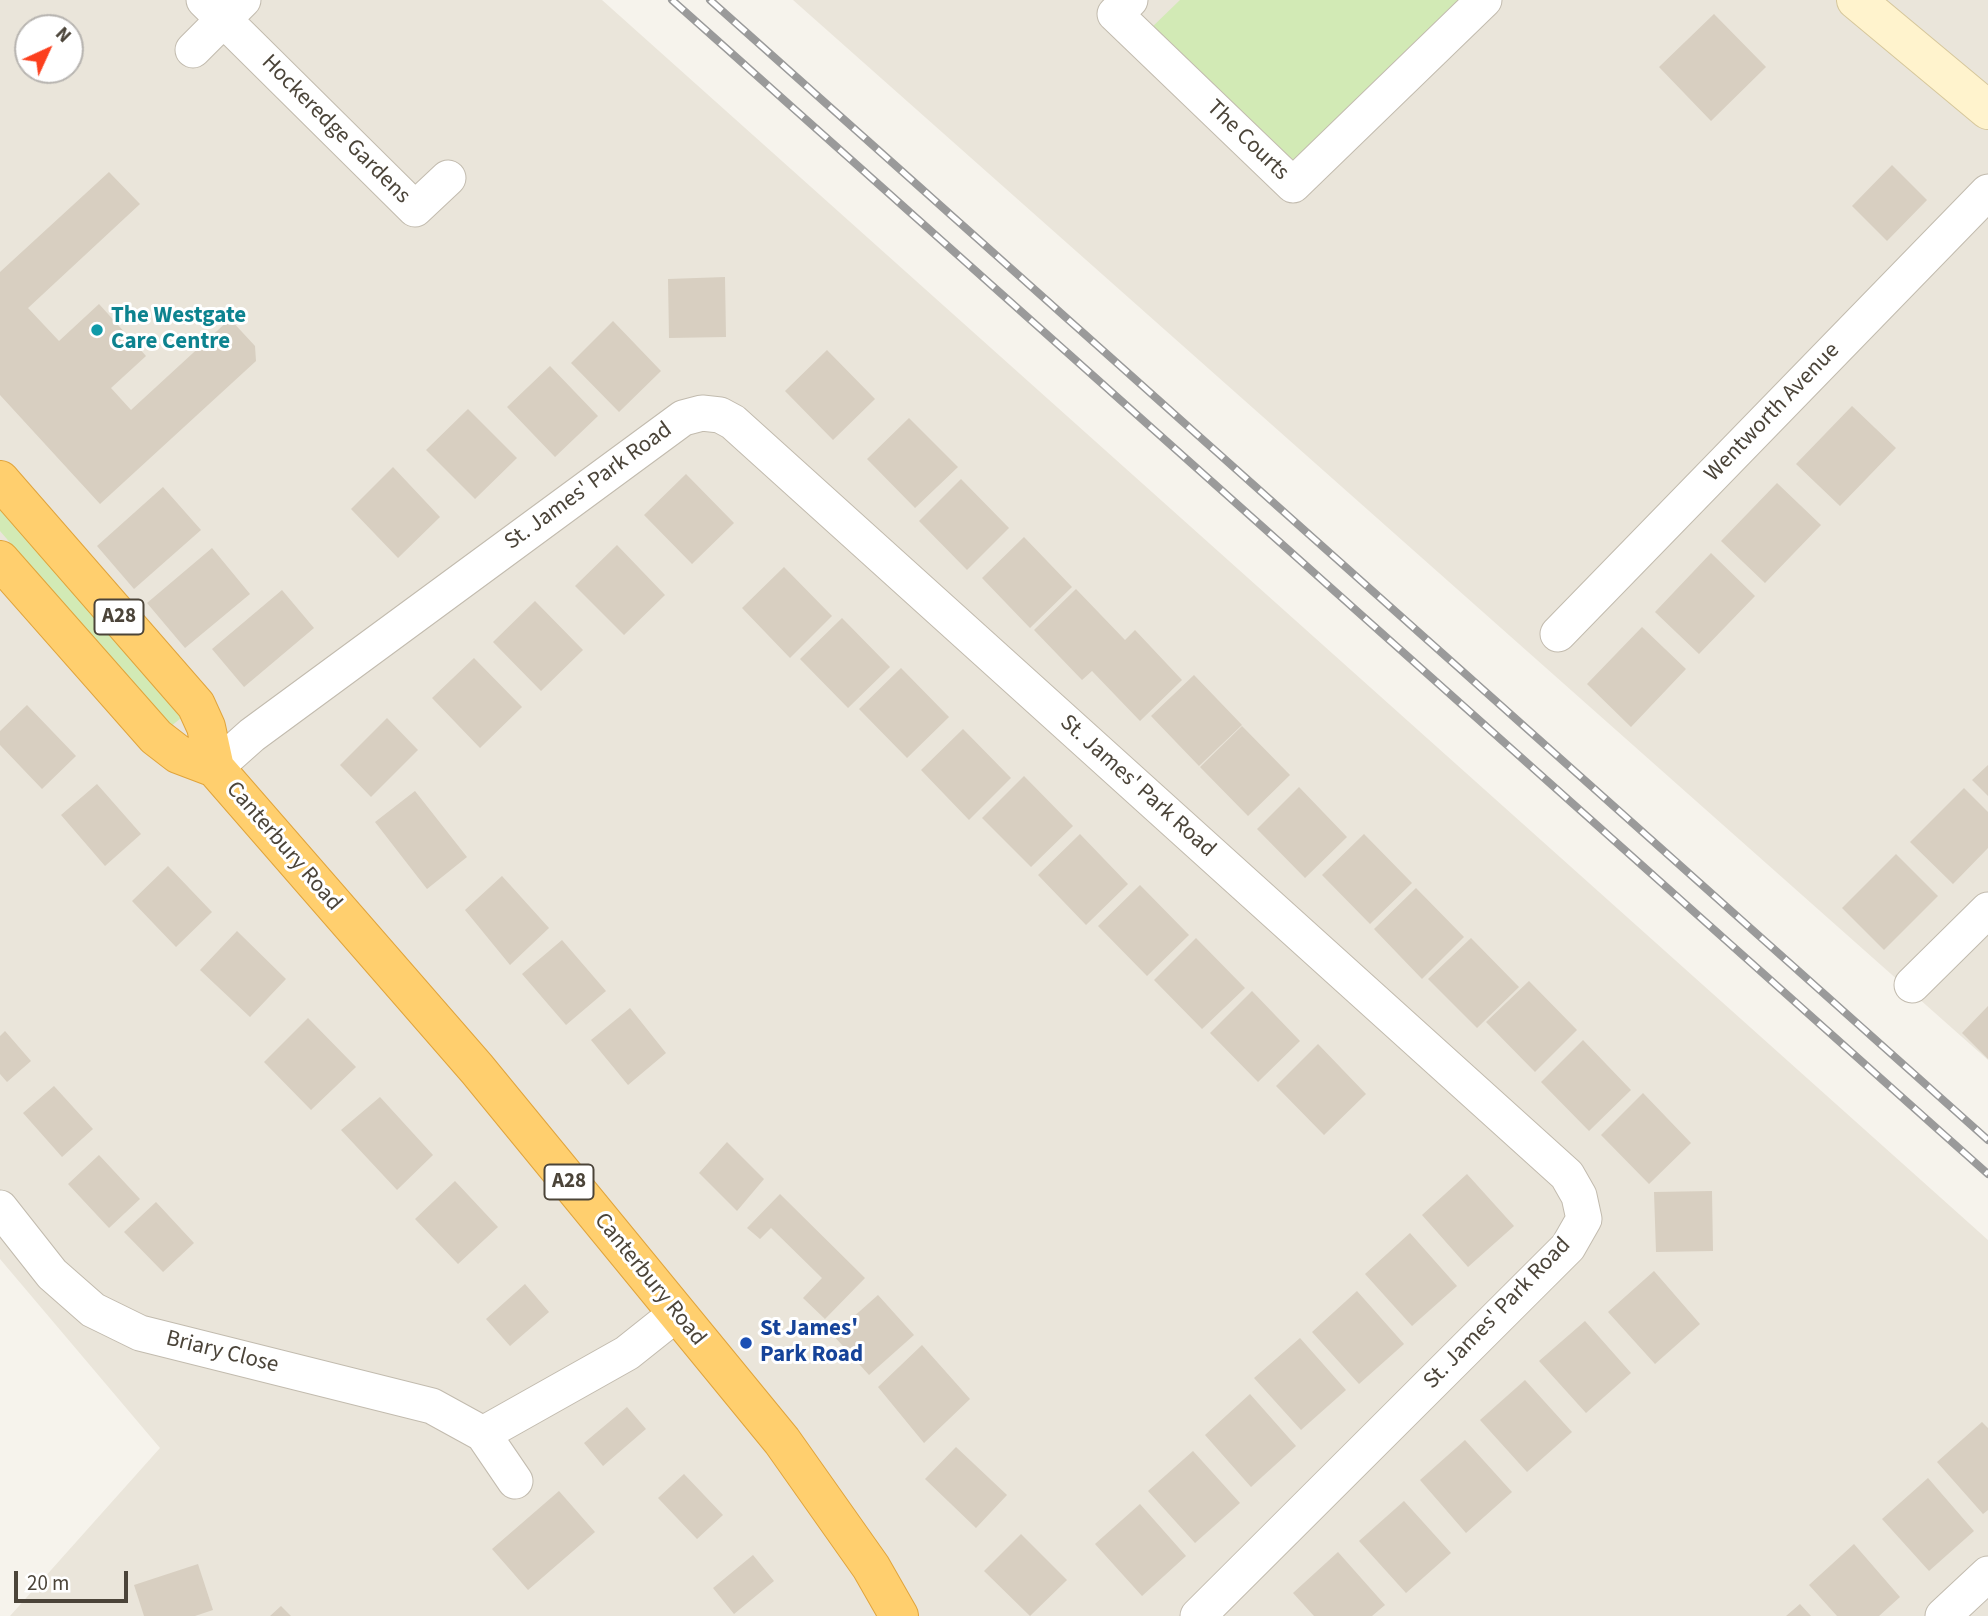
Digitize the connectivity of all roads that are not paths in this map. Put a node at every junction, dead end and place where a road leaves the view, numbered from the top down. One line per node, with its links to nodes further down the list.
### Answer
1 (1130, 0): 2 (street, The Courts)
2 (1484, 0)
3 (1864, 2): 6 (street)
4 (224, 7): 5 (street, Hockeredge Gardens); 7 (street, Hockeredge Gardens)
5 (193, 50)
6 (1988, 110)
7 (448, 178)
8 (1988, 191): 11 (street, Wentworth Avenue)
9 (0, 480): 12 (highway, Canterbury Road / A28)
10 (0, 560): 12 (highway, Canterbury Road / A28)
11 (1558, 634)
12 (215, 768): 16 (highway, Canterbury Road / A28); 21 (street, St. James' Park Road)
13 (1988, 910): 14 (street)
14 (1912, 985)
15 (0, 1208): 17 (street, Briary Close)
16 (676, 1314): 17 (street); 20 (highway, Canterbury Road / A28)
17 (483, 1434): 18 (street, Briary Close)
18 (515, 1480)
19 (1988, 1574): 22 (street)
20 (899, 1616)
21 (1198, 1616)
22 (1943, 1616)

